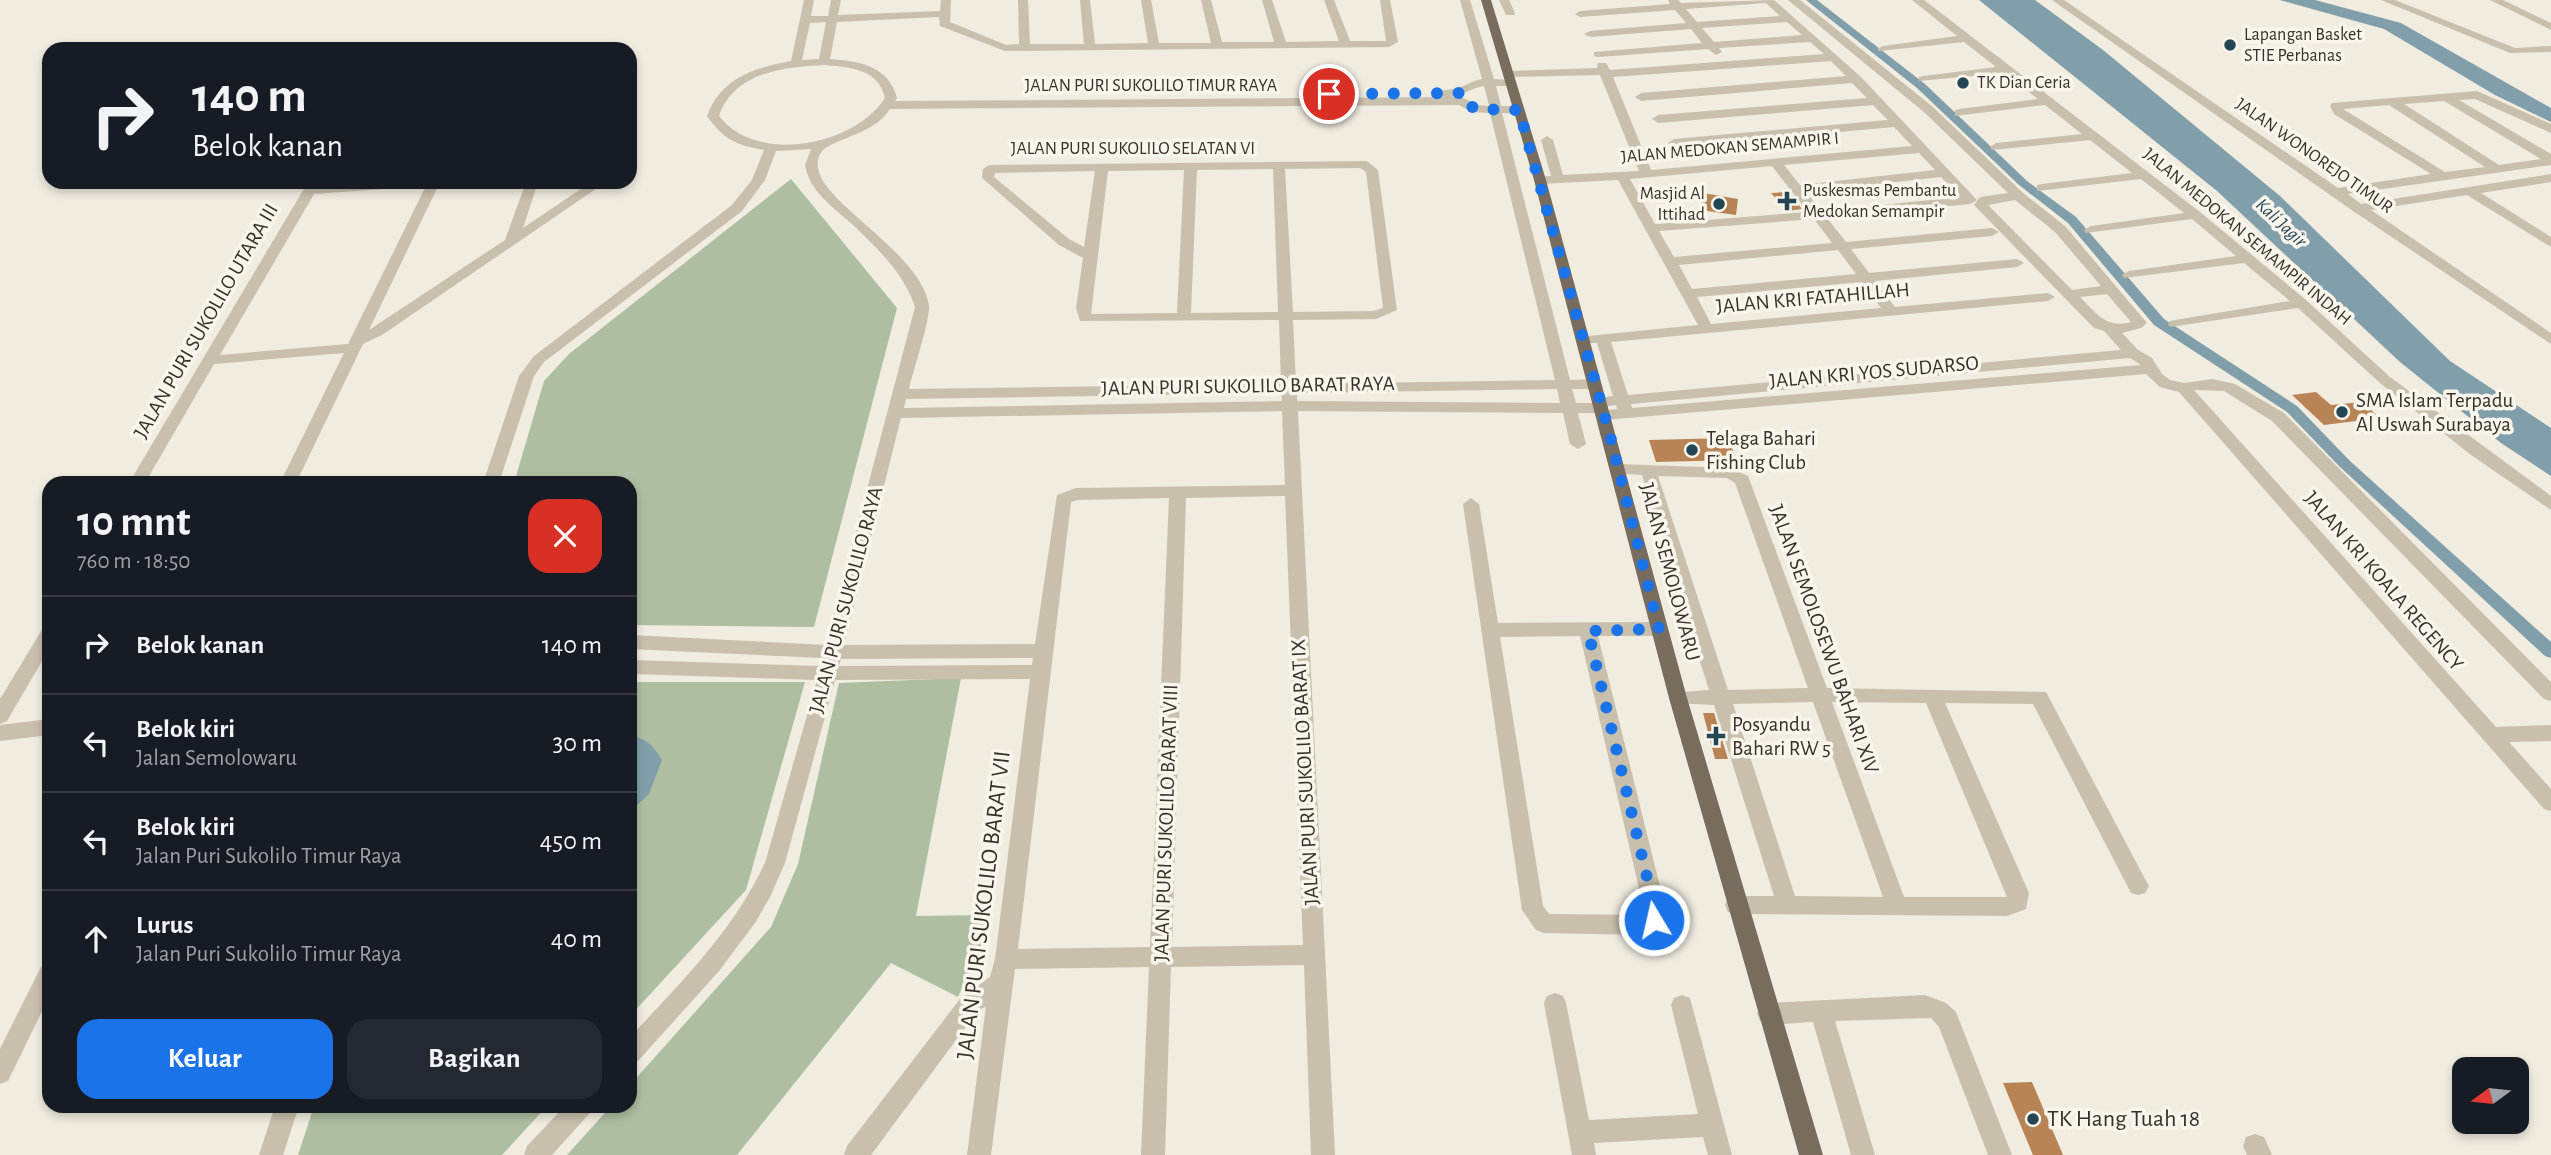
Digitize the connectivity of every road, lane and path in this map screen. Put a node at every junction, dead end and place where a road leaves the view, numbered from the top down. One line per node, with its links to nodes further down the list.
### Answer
1 (809, 0): 28 (street)
2 (836, 0): 27 (street)
3 (946, 0): 24 (street)
4 (1023, 0): 39 (street)
5 (1085, 0): 40 (street)
6 (1146, 0): 38 (street)
7 (1206, 0): 35 (street)
8 (1267, 0): 36 (street)
9 (1329, 0): 34 (street)
10 (1385, 0): 34 (street)
11 (1465, 0): 53 (street)
12 (1487, 0): 13 (street); 52 (main road, JALAN SEMOLOWARU)
13 (1495, 0)
14 (1504, 0): 23 (street)
15 (1576, 0): 25 (street)
16 (1768, 0): 22 (street); 26 (street, JALAN KRI KOALA REGENCY)
17 (1793, 0): 104 (street)
18 (1917, 0): 33 (street, JALAN MEDOKAN SEMAMPIR INDAH)
19 (2057, 0): 102 (street, JALAN WONOREJO TIMUR)
20 (2386, 0): 42 (street)
21 (2496, 0): 30 (street)
22 (1675, 3): 25 (street); 29 (street)
23 (1510, 13)
24 (945, 14): 27 (street); 39 (street)
25 (1580, 14): 31 (street)
26 (1791, 18): 29 (street); 32 (street, JALAN KRI KOALA REGENCY)
27 (832, 19): 28 (street); 45 (street)
28 (805, 20): 46 (street)
29 (1695, 26): 31 (street); 37 (street)
30 (2551, 27)
31 (1590, 34): 43 (street)
32 (1813, 38): 37 (street); 44 (street, JALAN KRI KOALA REGENCY)
33 (1968, 38): 41 (street); 48 (street, JALAN MEDOKAN SEMAMPIR INDAH)
34 (1346, 45): 36 (street)
35 (1217, 46): 36 (street); 38 (street)
36 (1281, 46)
37 (1711, 46): 43 (street); 47 (street)
38 (1154, 47): 40 (street)
39 (1025, 48): 40 (street)
40 (1090, 48)
41 (1883, 48)
42 (2551, 50)
43 (1598, 54): 49 (street)
44 (1834, 57): 47 (street, JALAN PURI SUKOLILO TIMUR RAYA); 50 (street, JALAN KRI KOALA REGENCY)
45 (824, 62): 46 (street); 61 (street)
46 (796, 64): 75 (street)
47 (1727, 66): 49 (street, JALAN PURI SUKOLILO TIMUR RAYA); 54 (street)
48 (2007, 69): 51 (street); 60 (street, JALAN MEDOKAN SEMAMPIR INDAH)
49 (1606, 73): 52 (street, JALAN PURI SUKOLILO TIMUR RAYA); 56 (street)
50 (1857, 79): 54 (street); 59 (street, JALAN KRI KOALA REGENCY)
51 (1923, 79)
52 (1509, 80): 53 (street, JALAN PURI SUKOLILO TIMUR RAYA); 64 (main road, JALAN SEMOLOWARU)
53 (1490, 83): 55 (street, JALAN PURI SUKOLILO TIMUR RAYA); 63 (street)
54 (1747, 87): 57 (street); 65 (street)
55 (1460, 97): 61 (street, JALAN PURI SUKOLILO TIMUR RAYA); 63 (street, JALAN PURI SUKOLILO TIMUR RAYA)
56 (1617, 97): 57 (street); 85 (street)
57 (1641, 97): 67 (street)
58 (2446, 97): 62 (street); 69 (street); 78 (street)
59 (1877, 101): 65 (street); 68 (street, JALAN KRI KOALA REGENCY)
60 (2049, 101): 66 (street); 70 (street, JALAN MEDOKAN SEMAMPIR INDAH)
61 (890, 102): 72 (street)
62 (2392, 102): 84 (street); 89 (street)
63 (1497, 110): 64 (street, JALAN PURI SUKOLILO TIMUR RAYA); 142 (street)
64 (1516, 110): 92 (main road, JALAN SEMOLOWARU)
65 (1765, 110): 67 (street); 74 (street)
66 (1959, 113)
67 (1658, 119): 73 (street)
68 (1898, 123): 74 (street); 77 (street, JALAN KRI KOALA REGENCY)
69 (2551, 130)
70 (2093, 135): 76 (street); 87 (street, JALAN MEDOKAN SEMAMPIR INDAH)
71 (1547, 140): 91 (street)
72 (822, 143): 75 (street); 146 (street, JALAN PURI SUKOLILO RAYA)
73 (1674, 143): 74 (street); 83 (street)
74 (1795, 146): 77 (street, JALAN MEDOKAN SEMAMPIR I); 79 (street, JALAN MEDOKAN SEMAMPIR I)
75 (771, 147): 159 (street)
76 (1996, 147)
77 (1924, 149): 86 (street, JALAN KRI KOALA REGENCY)
78 (2551, 160): 84 (street)
79 (1774, 162): 83 (street, JALAN MEDOKAN SEMAMPIR I); 95 (street)
80 (1279, 165): 82 (street, JALAN PURI SUKOLILO SELATAN VI); 128 (street, JALAN PURI SUKOLILO BARAT IX); 128 (street, JALAN PURI SUKOLILO SELATAN VI)
81 (1102, 166): 82 (street, JALAN PURI SUKOLILO SELATAN VI); 116 (street); 116 (street, JALAN PURI SUKOLILO SELATAN VI)
82 (1191, 166): 129 (street)
83 (1691, 168): 85 (street, JALAN MEDOKAN SEMAMPIR I)
84 (2497, 169): 89 (street)
85 (1646, 173): 88 (street, JALAN MEDOKAN SEMAMPIR I)
86 (1946, 173): 95 (street); 106 (street, JALAN KRI KOALA REGENCY)
87 (2144, 175): 96 (street); 109 (street, JALAN MEDOKAN SEMAMPIR INDAH)
88 (1622, 176): 91 (street, JALAN MEDOKAN SEMAMPIR I); 110 (street)
89 (2444, 177): 94 (street)
90 (2551, 178): 93 (street)
91 (1558, 179): 92 (street, JALAN MEDOKAN SEMAMPIR I)
92 (1540, 180): 134 (main road, JALAN SEMOLOWARU)
93 (2532, 181): 101 (street); 103 (street)
94 (2397, 184): 102 (street); 105 (street)
95 (1797, 188): 108 (street)
96 (2042, 188)
97 (310, 189): 138 (street, JALAN PURI SUKOLILO UTARA III)
98 (431, 189): 136 (street)
99 (530, 189): 113 (street)
100 (589, 189): 113 (street)
101 (2470, 191): 105 (street); 114 (street)
102 (2336, 192): 107 (street, JALAN WONOREJO TIMUR)
103 (2551, 193)
104 (2018, 196): 106 (street); 122 (street)
105 (2418, 198): 107 (street)
106 (1975, 203): 108 (street); 124 (street, JALAN KRI KOALA REGENCY)
107 (2358, 208): 135 (street, JALAN WONOREJO TIMUR)
108 (1818, 215): 110 (street); 115 (street)
109 (2194, 215): 111 (street); 117 (street, JALAN MEDOKAN SEMAMPIR INDAH)
110 (1651, 228): 118 (street)
111 (2091, 230)
112 (1992, 232): 115 (street)
113 (512, 240): 136 (street)
114 (2551, 243)
115 (1842, 246): 118 (street); 121 (street)
116 (1090, 256): 129 (street)
117 (2247, 258): 120 (street); 126 (street, JALAN MEDOKAN SEMAMPIR INDAH)
118 (1670, 262): 123 (street)
119 (2017, 263): 121 (street)
120 (2129, 275)
121 (1864, 277): 123 (street); 127 (street)
122 (2111, 289): 124 (street); 131 (street)
123 (1688, 294): 132 (street)
124 (2070, 294): 131 (street, JALAN KRI KOALA REGENCY)
125 (2048, 297): 127 (street, JALAN KRI FATAHILLAH)
126 (2301, 303): 130 (street); 163 (street, JALAN MEDOKAN SEMAMPIR INDAH)
127 (1891, 312): 132 (street, JALAN KRI FATAHILLAH)
128 (1286, 316): 129 (street); 147 (street, JALAN PURI SUKOLILO BARAT IX)
129 (1184, 317)
130 (2175, 324)
131 (2105, 328): 137 (street, JALAN KRI KOALA REGENCY)
132 (1707, 329): 133 (street, JALAN KRI FATAHILLAH)
133 (1604, 338): 134 (street, JALAN KRI FATAHILLAH); 152 (street)
134 (1583, 340): 142 (main road, JALAN SEMOLOWARU)
135 (2551, 340)
136 (354, 345): 138 (street); 158 (street)
137 (2133, 353): 139 (street, JALAN KRI YOS SUDARSO); 140 (street, JALAN KRI KOALA REGENCY)
138 (209, 360): 157 (street, JALAN PURI SUKOLILO UTARA III)
139 (2007, 365): 141 (street); 144 (street, JALAN KRI YOS SUDARSO)
140 (2149, 369): 141 (street, JALAN KRI YOS SUDARSO); 145 (street, JALAN KRI KOALA REGENCY)
141 (2020, 381): 148 (street, JALAN KRI YOS SUDARSO)
142 (1578, 384): 143 (street, JALAN PURI SUKOLILO BARAT RAYA); 151 (main road, JALAN SEMOLOWARU); 151 (street)
143 (1497, 385): 147 (street, JALAN PURI SUKOLILO BARAT RAYA); 150 (street)
144 (1772, 388): 148 (street); 152 (street, JALAN KRI YOS SUDARSO)
145 (2184, 388): 175 (street, JALAN KRI KOALA REGENCY); 184 (street, JALAN KRI KOALA REGENCY)
146 (901, 394): 149 (street, JALAN PURI SUKOLILO BARAT RAYA); 153 (street, JALAN PURI SUKOLILO RAYA)
147 (1290, 398): 149 (street, JALAN PURI SUKOLILO BARAT RAYA); 150 (street, JALAN PURI SUKOLILO BARAT RAYA); 160 (street, JALAN PURI SUKOLILO BARAT IX)
148 (1781, 401): 152 (street, JALAN KRI YOS SUDARSO)
149 (986, 402): 153 (street, JALAN PURI SUKOLILO BARAT RAYA)
150 (1500, 406): 151 (street, JALAN PURI SUKOLILO BARAT RAYA)
151 (1590, 408): 152 (street, JALAN KRI YOS SUDARSO); 154 (street); 155 (main road, JALAN SEMOLOWARU)
152 (1624, 408)
153 (895, 413): 169 (street, JALAN PURI SUKOLILO RAYA)
154 (1578, 444)
155 (1618, 469): 156 (street, JALAN SEMOLOSEWU BAHARI XIV); 165 (main road, JALAN SEMOLOWARU)
156 (1648, 470): 176 (street, JALAN SEMOLOSEWU BAHARI XIV); 178 (street)
157 (141, 476)
158 (291, 476)
159 (493, 476)
160 (1292, 489): 161 (street); 190 (street, JALAN PURI SUKOLILO BARAT IX)
161 (1178, 491): 171 (street, JALAN PURI SUKOLILO BARAT VII); 191 (street, JALAN PURI SUKOLILO BARAT VIII)
162 (1471, 504): 164 (street)
163 (2551, 504)
164 (1492, 629): 166 (street); 166 (street)
165 (1646, 629): 166 (street); 179 (main road, JALAN SEMOLOWARU)
166 (1588, 631)
167 (637, 642): 169 (street)
168 (927, 650): 169 (street); 171 (street); 173 (street)
169 (832, 652): 174 (street, JALAN PURI SUKOLILO RAYA)
170 (42, 657): 180 (street)
171 (1041, 662): 173 (street); 192 (street, JALAN PURI SUKOLILO BARAT VII)
172 (637, 667): 174 (street)
173 (921, 671): 174 (street)
174 (828, 673): 199 (street, JALAN PURI SUKOLILO RAYA)
175 (2551, 694)
176 (1819, 695): 177 (street); 178 (street); 188 (street, JALAN SEMOLOSEWU BAHARI XIV)
177 (1932, 696): 186 (street); 188 (street)
178 (1722, 697): 179 (street); 187 (street)
179 (1678, 698): 189 (main road, JALAN SEMOLOWARU)
180 (0, 716)
181 (42, 728): 182 (street)
182 (0, 733)
183 (2551, 733): 184 (street)
184 (2490, 735): 185 (street, JALAN KRI KOALA REGENCY)
185 (2551, 803)
186 (2138, 886)
187 (1787, 904): 188 (street); 189 (street)
188 (1896, 904)
189 (1736, 905): 198 (main road, JALAN SEMOLOWARU)
190 (1314, 955): 191 (street); 210 (street, JALAN PURI SUKOLILO BARAT IX)
191 (1161, 957): 192 (street); 209 (street, JALAN PURI SUKOLILO BARAT VIII)
192 (1006, 959): 193 (street, JALAN PURI SUKOLILO BARAT VII)
193 (1000, 983): 207 (street); 208 (street, JALAN PURI SUKOLILO BARAT VII)
194 (42, 988): 200 (street)
195 (1555, 1003): 204 (street)
196 (1682, 1004): 203 (street)
197 (1821, 1012): 198 (street); 213 (street); 214 (street)
198 (1768, 1014): 212 (main road, JALAN SEMOLOWARU)
199 (637, 1045)
200 (0, 1073)
201 (285, 1113): 205 (street)
202 (575, 1113): 206 (street)
203 (1713, 1125): 204 (street); 211 (street)
204 (1582, 1144)
205 (271, 1155)
206 (536, 1155)
207 (856, 1155)
208 (979, 1155)
209 (1153, 1155)
210 (1323, 1155)
211 (1720, 1155)
212 (1811, 1155)
213 (1863, 1155)
214 (2000, 1155)

